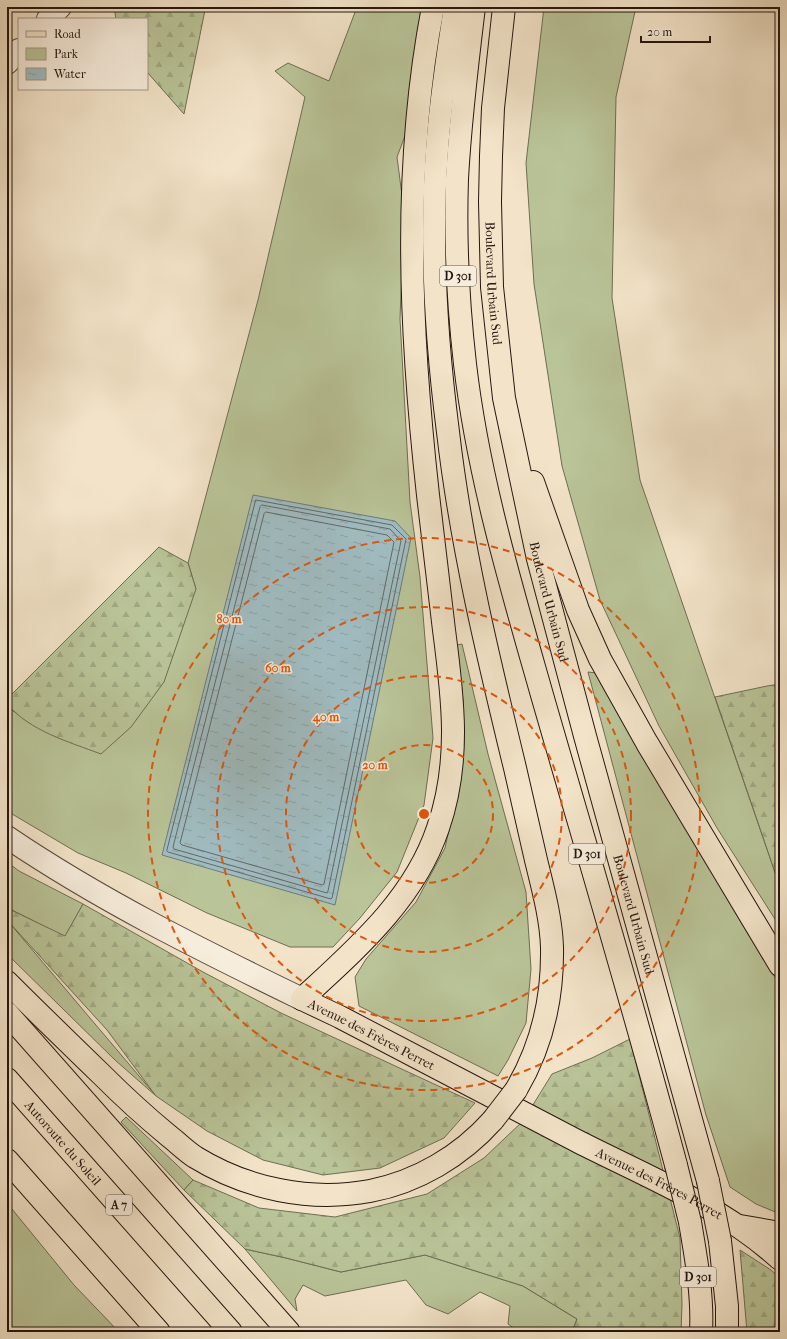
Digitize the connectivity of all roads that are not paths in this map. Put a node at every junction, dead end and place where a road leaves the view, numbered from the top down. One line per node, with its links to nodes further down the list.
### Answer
1 (432, 7): 11 (main road)
2 (455, 7): 10 (main road, bridge)
3 (474, 7): 21 (main road, D 301, bridge)
4 (504, 7): 7 (main road, Boulevard Urbain Sud / D 301)
5 (18, 51): 6 (street)
6 (7, 63)
7 (504, 398): 9 (main road); 22 (main road, Boulevard Urbain Sud / D 301, bridge)
8 (7, 837): 11 (street, Avenue des Frères Perret)
9 (780, 965)
10 (7, 982)
11 (302, 1000): 15 (main road, Avenue des Frères Perret)
12 (7, 1013): 20 (main road)
13 (7, 1079): 19 (main road, Autoroute du Soleil / A 7)
14 (7, 1160): 18 (main road)
15 (739, 1226): 16 (main road); 17 (main road)
16 (780, 1233)
17 (780, 1260)
18 (159, 1332)
19 (231, 1332)
20 (290, 1332)
21 (701, 1332)
22 (727, 1332)

